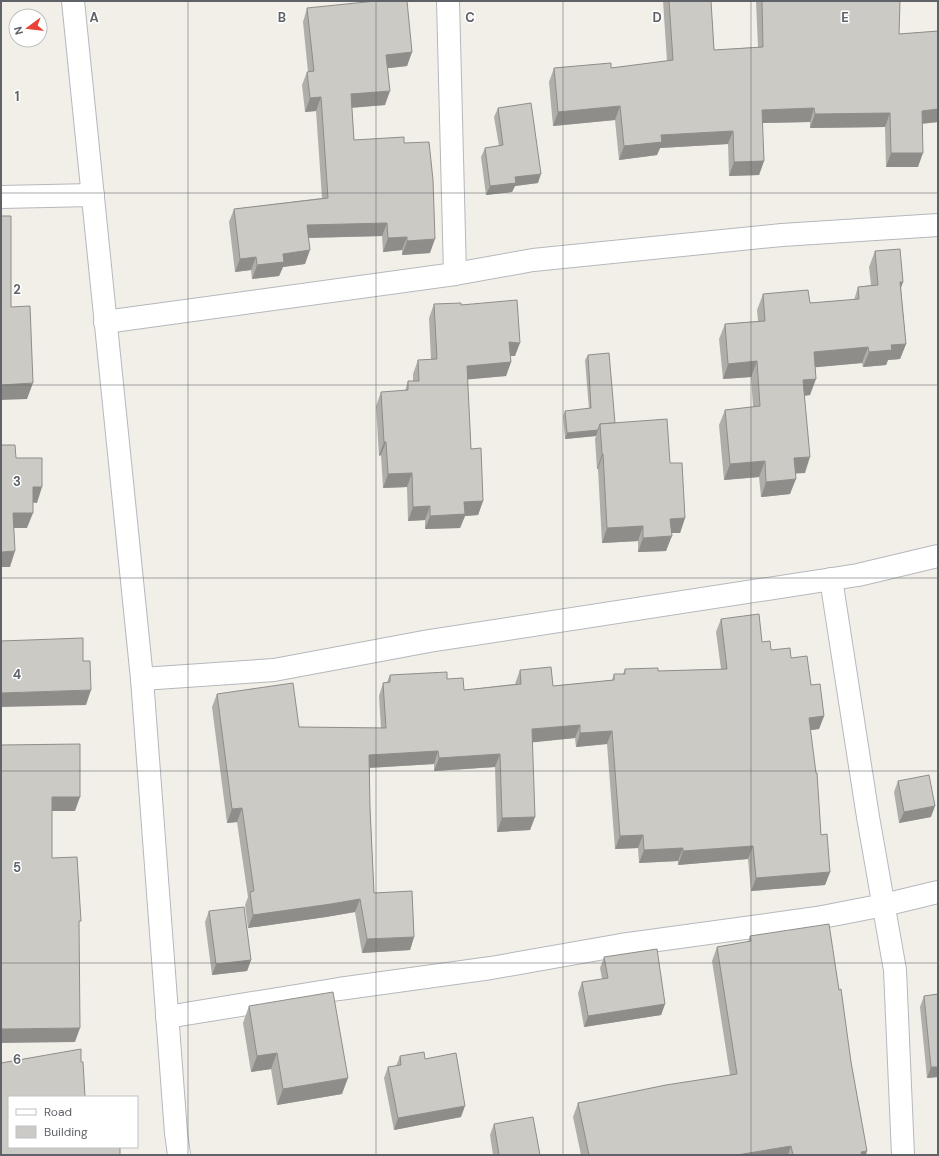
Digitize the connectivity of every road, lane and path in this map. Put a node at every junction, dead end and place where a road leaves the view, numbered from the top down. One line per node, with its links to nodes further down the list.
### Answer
1 (73, 1): 3 (street)
2 (448, 1): 6 (street)
3 (93, 195): 4 (street); 7 (street)
4 (1, 197)
5 (938, 225): 6 (street)
6 (455, 274): 7 (street)
7 (105, 322): 10 (street)
8 (938, 556): 9 (street)
9 (831, 579): 10 (street); 12 (street)
10 (142, 679): 13 (street)
11 (938, 892): 12 (street)
12 (884, 905): 13 (street); 15 (street)
13 (167, 1017): 14 (street)
14 (179, 1155)
15 (903, 1155)

